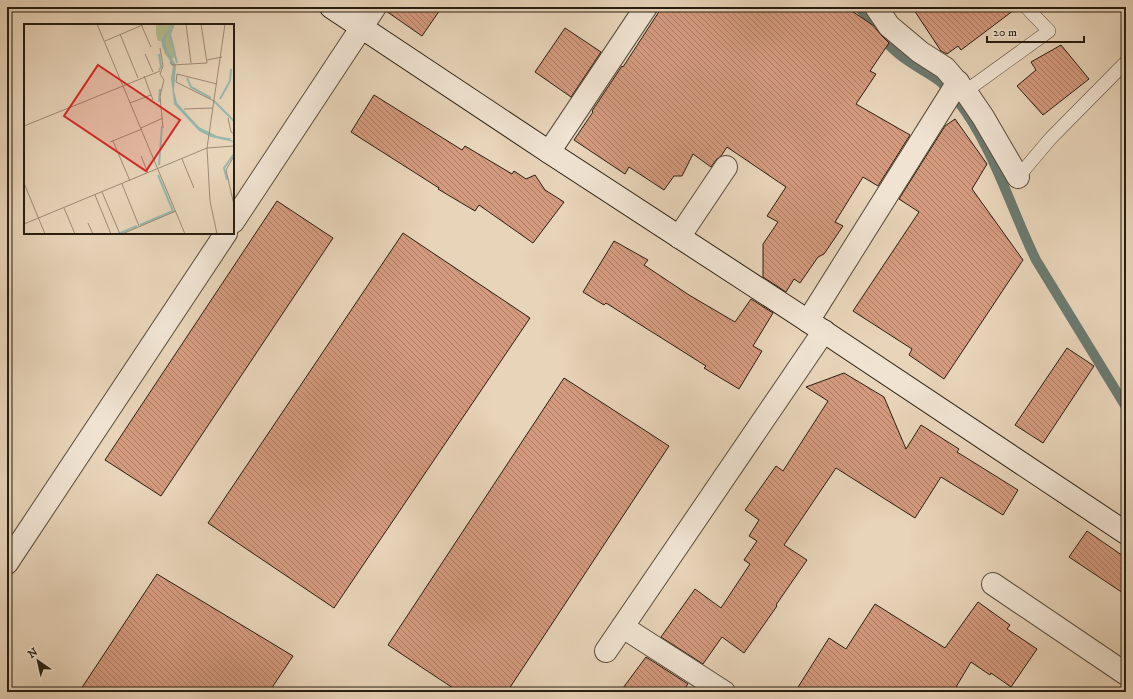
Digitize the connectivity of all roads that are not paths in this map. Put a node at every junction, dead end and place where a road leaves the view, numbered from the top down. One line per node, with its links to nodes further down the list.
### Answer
1 (331, 7): 6 (street)
2 (376, 7): 6 (street)
3 (646, 7): 9 (street)
4 (876, 7): 8 (street)
5 (1026, 7): 8 (lane)
6 (362, 27): 9 (street); 12 (street)
7 (1126, 62): 11 (lane)
8 (962, 87): 11 (street); 15 (street)
9 (549, 152): 14 (street)
10 (726, 167): 14 (street)
11 (1018, 178)
12 (234, 220)
13 (225, 234): 17 (street)
14 (679, 237): 15 (street)
15 (816, 326): 16 (street); 19 (street)
16 (1126, 533)
17 (7, 563)
18 (993, 584): 21 (street)
19 (623, 626): 20 (street); 22 (street)
20 (606, 651)
21 (1126, 674)
22 (724, 692)

